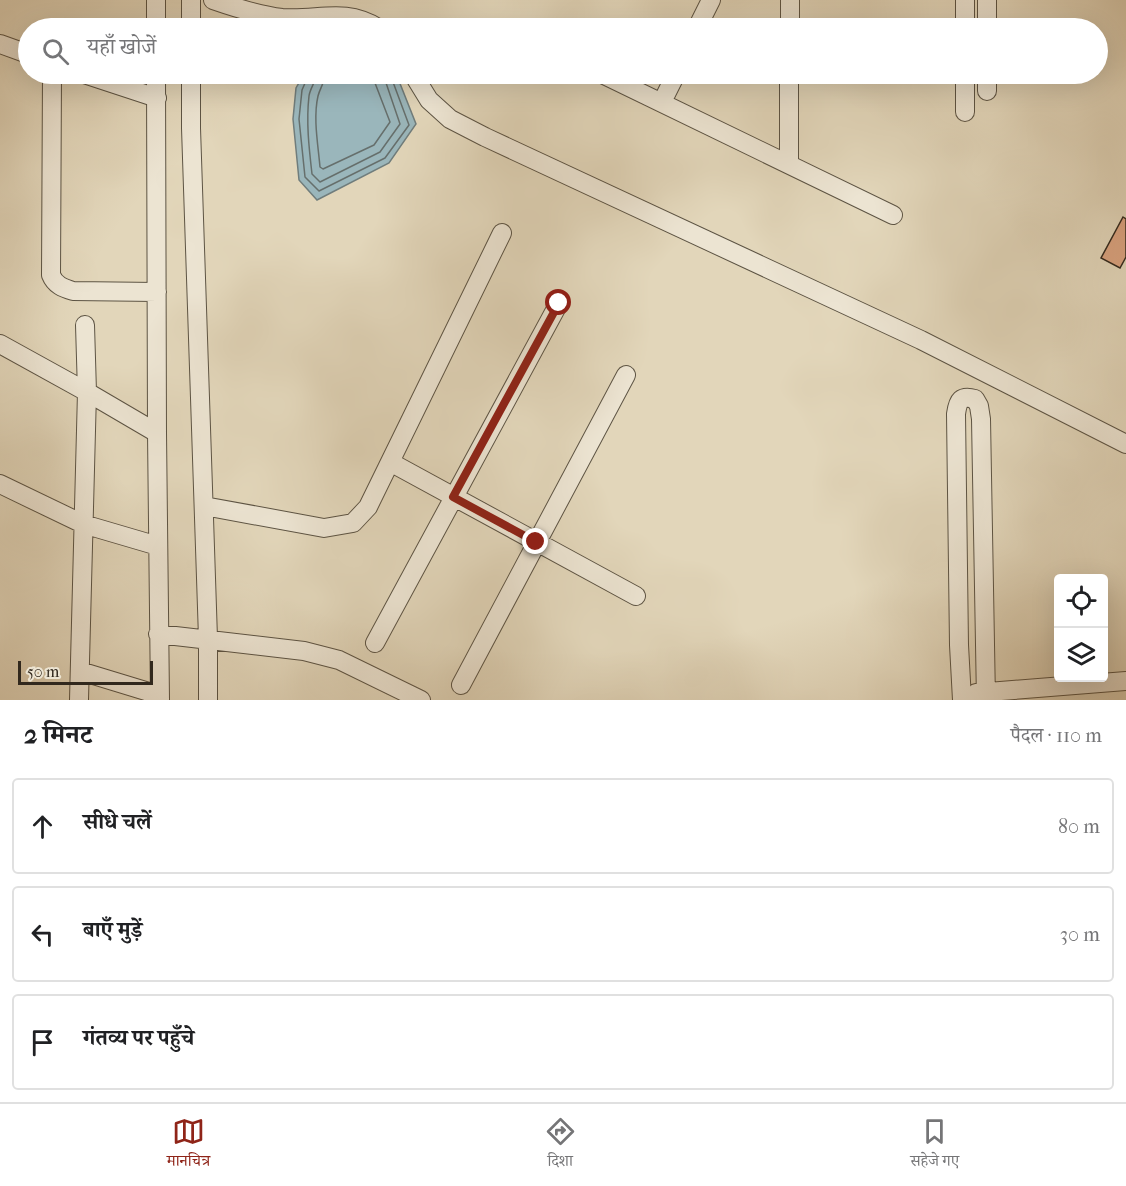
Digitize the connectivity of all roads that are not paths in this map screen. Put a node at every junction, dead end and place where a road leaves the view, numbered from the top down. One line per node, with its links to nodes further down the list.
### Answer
1 (156, 0): 9 (street)
2 (191, 0): 10 (street)
3 (213, 0): 8 (street)
4 (711, 0): 12 (street)
5 (790, 0): 13 (street)
6 (965, 0): 14 (street)
7 (987, 0): 15 (street)
8 (298, 9): 11 (street)
9 (156, 18)
10 (191, 18)
11 (356, 18)
12 (703, 18)
13 (790, 18)
14 (965, 18)
15 (987, 18)
16 (0, 44): 17 (street)
17 (18, 50)
18 (52, 84): 33 (street)
19 (114, 84): 27 (street)
20 (156, 84): 27 (street)
21 (191, 84): 44 (street)
22 (419, 84): 40 (street)
23 (623, 84): 28 (street)
24 (671, 84): 28 (street)
25 (789, 84): 30 (street)
26 (965, 84): 29 (street)
27 (157, 98): 33 (street)
28 (662, 102): 30 (street)
29 (965, 112)
30 (789, 164): 31 (street)
31 (893, 215)
32 (502, 233): 41 (street)
33 (157, 292): 39 (street)
34 (559, 303): 43 (street)
35 (85, 325): 38 (street)
36 (0, 344): 38 (street)
37 (626, 375): 46 (street)
38 (87, 392): 39 (street); 45 (street)
39 (157, 433): 47 (street)
40 (1126, 444)
41 (390, 462): 43 (street); 44 (street)
42 (0, 484): 45 (street)
43 (453, 497): 46 (street); 51 (street)
44 (204, 506): 50 (street)
45 (83, 524): 47 (street); 52 (street)
46 (536, 542): 48 (street); 54 (street)
47 (158, 546): 49 (street)
48 (636, 597)
49 (158, 634): 50 (street); 56 (street)
50 (208, 638): 59 (street); 60 (street)
51 (375, 643)
52 (80, 671): 56 (street); 58 (street)
53 (1126, 681): 55 (street)
54 (461, 685)
55 (986, 696): 57 (street); 57 (street)
56 (160, 697)
57 (962, 697)
58 (79, 700)
59 (208, 700)
60 (421, 700)

